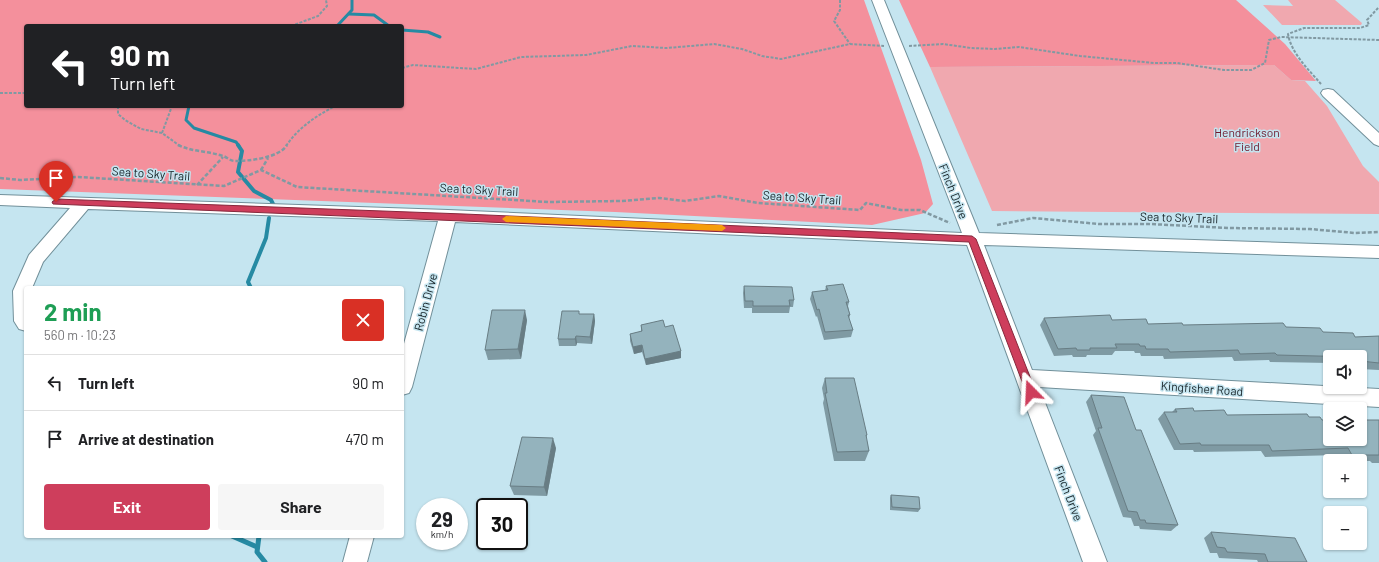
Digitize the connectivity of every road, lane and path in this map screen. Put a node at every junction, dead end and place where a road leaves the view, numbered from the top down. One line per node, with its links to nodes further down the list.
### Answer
1 (326, 0): 5 (path)
2 (840, 0): 8 (path)
3 (878, 0): 10 (street, Finch Drive)
4 (1379, 8): 6 (path)
5 (296, 24)
6 (1288, 37): 7 (path); 10 (path); 13 (path)
7 (1379, 40)
8 (850, 44): 9 (path); 11 (path)
9 (878, 46)
10 (896, 46): 31 (street, Finch Drive)
11 (404, 67)
12 (0, 93): 14 (path)
13 (1328, 93): 19 (street)
14 (24, 94)
15 (118, 108): 18 (path)
16 (171, 108): 18 (path)
17 (330, 108): 21 (path)
18 (162, 133): 20 (path)
19 (1379, 141)
20 (223, 156): 21 (path); 24 (path)
21 (268, 157): 22 (path)
22 (261, 170): 24 (path, Sea to Sky Trail); 28 (path, Sea to Sky Trail)
23 (0, 178): 24 (path, Sea to Sky Trail)
24 (197, 185)
25 (0, 200): 26 (street)
26 (84, 203): 27 (street); 33 (street)
27 (448, 216): 31 (street); 36 (street, Robin Drive)
28 (957, 225)
29 (995, 226): 30 (path, Sea to Sky Trail)
30 (1379, 232)
31 (972, 239): 32 (street); 38 (street, Finch Drive)
32 (1379, 252)
33 (24, 286)
34 (24, 286): 35 (street)
35 (24, 322)
36 (408, 344): 37 (street, Robin Drive)
37 (404, 373)
38 (1026, 378): 39 (street, Kingfisher Road); 42 (street, Finch Drive)
39 (1379, 398)
40 (361, 538): 41 (street)
41 (355, 562)
42 (1095, 562)

